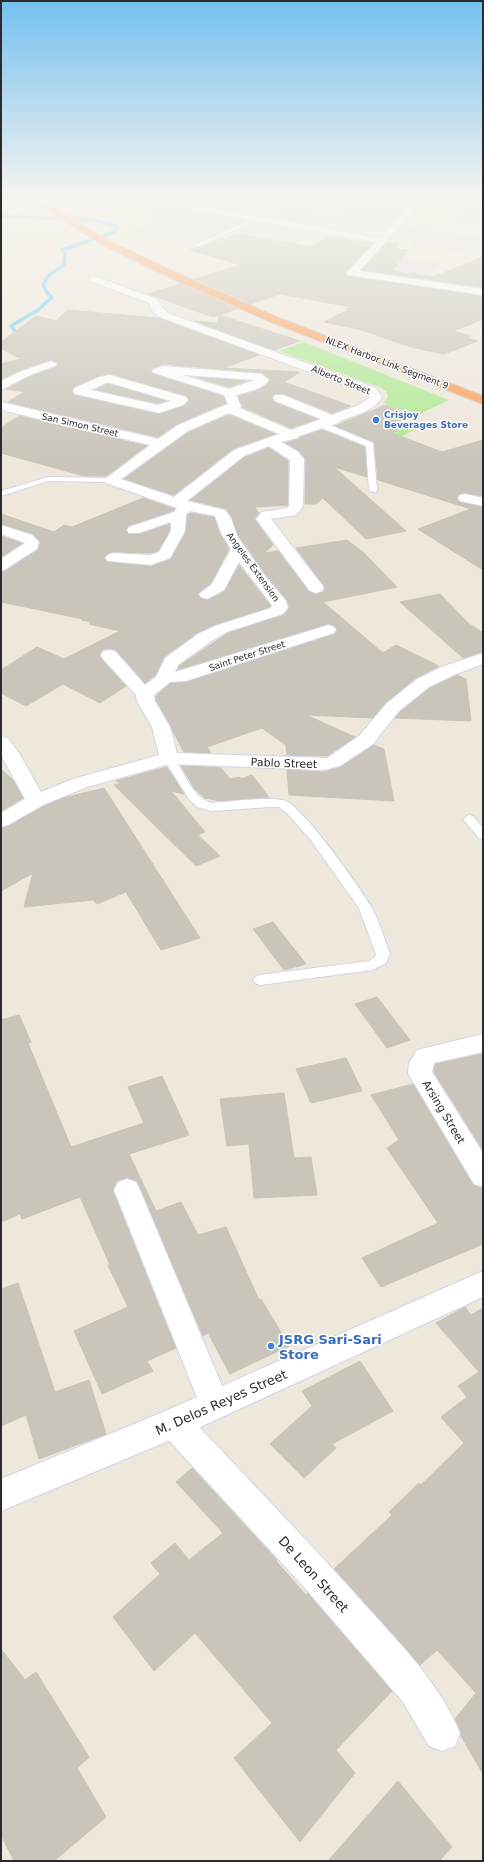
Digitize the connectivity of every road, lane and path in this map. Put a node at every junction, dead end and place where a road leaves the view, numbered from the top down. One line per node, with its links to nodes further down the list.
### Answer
1 (113, 286): 16 (street, Alberto Street)
2 (197, 286): 11 (highway, NLEX Harbor Link Segment 9)
3 (222, 286): 8 (highway, NLEX Harbor Link Segment 9)
4 (441, 286): 5 (street)
5 (483, 292)
6 (51, 364): 7 (street)
7 (1, 386)
8 (483, 389)
9 (229, 393): 9 (street); 14 (street)
10 (279, 398): 16 (street)
11 (483, 400)
12 (1, 406): 20 (street, San Simon Street)
13 (168, 407): 13 (street); 15 (street)
14 (230, 409): 15 (street); 18 (street)
15 (203, 420): 20 (street)
16 (334, 420): 17 (street, Alberto Street)
17 (320, 424): 18 (street, Alberto Street); 22 (lane)
18 (293, 435): 19 (street, Alberto Street)
19 (271, 442): 26 (street, Alberto Street); 32 (street)
20 (160, 443): 21 (street)
21 (111, 480): 23 (lane); 26 (street, Angeles Extension)
22 (373, 490)
23 (1, 494)
24 (466, 498): 25 (street)
25 (483, 502)
26 (180, 508): 28 (street); 29 (street, Angeles Extension); 30 (street)
27 (1, 529): 31 (street)
28 (134, 530)
29 (238, 550): 33 (street); 37 (street, Angeles Extension)
30 (112, 558)
31 (1, 566)
32 (316, 588)
33 (207, 594)
34 (328, 630): 37 (street, Saint Peter Street)
35 (109, 655): 38 (street)
36 (483, 658): 40 (street, Pablo Street)
37 (165, 677): 38 (street, Angeles Extension)
38 (145, 693): 40 (street)
39 (1, 742): 41 (street)
40 (169, 758): 41 (street); 45 (lane)
41 (36, 801): 43 (street)
42 (469, 819): 44 (lane)
43 (1, 821)
44 (483, 835)
45 (260, 980)
46 (483, 1043): 47 (street, Arsing Street)
47 (483, 1176)
48 (127, 1190): 50 (street)
49 (483, 1284): 50 (street, M. Delos Reyes Street)
50 (215, 1405): 51 (street, M. Delos Reyes Street)
51 (174, 1423): 52 (street, M. Delos Reyes Street); 53 (street, De Leon Street)
52 (1, 1495)
53 (442, 1733)

